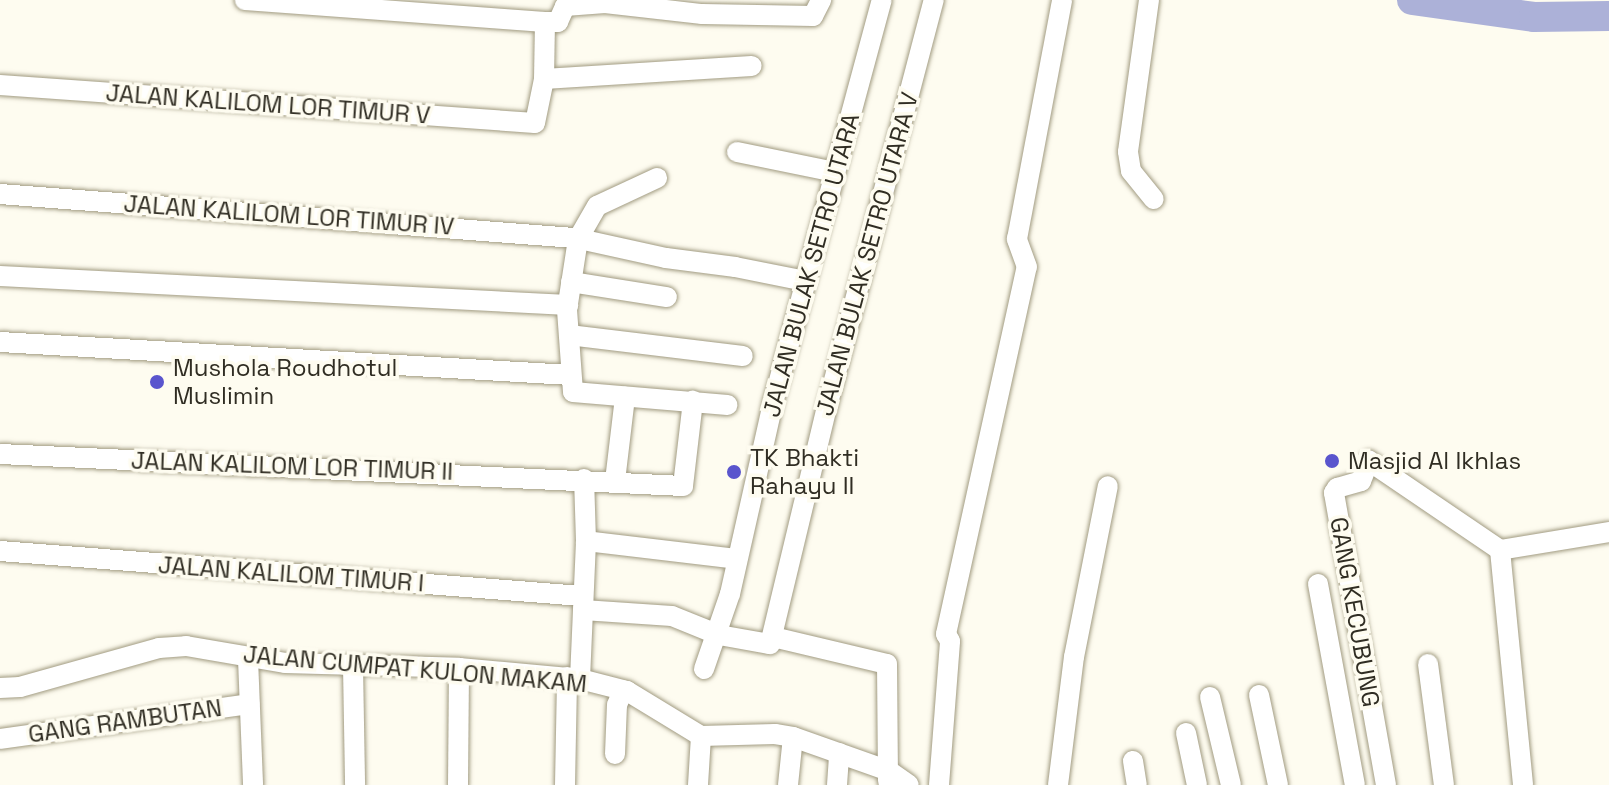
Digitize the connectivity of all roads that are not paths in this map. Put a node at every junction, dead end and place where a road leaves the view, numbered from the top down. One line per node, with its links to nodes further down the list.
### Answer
1 (245, 0): 7 (street)
2 (821, 0): 7 (street)
3 (882, 0): 12 (street, JALAN BULAK SETRO UTARA)
4 (934, 0): 41 (street, JALAN BULAK SETRO UTARA V)
5 (1062, 0): 69 (street)
6 (1149, 0): 15 (street)
7 (545, 22): 9 (street)
8 (752, 66): 9 (street)
9 (544, 79): 10 (street, JALAN KALILOM LOR TIMUR V)
10 (0, 85)
11 (737, 152): 12 (street)
12 (835, 172): 18 (street, JALAN BULAK SETRO UTARA)
13 (657, 178): 16 (street)
14 (0, 194): 16 (street, JALAN KALILOM LOR TIMUR IV)
15 (1154, 199)
16 (578, 239): 18 (street, JALAN KALILOM LOR TIMUR IV); 19 (street)
17 (0, 276): 21 (street)
18 (805, 281): 37 (street, JALAN BULAK SETRO UTARA)
19 (571, 282): 20 (street); 21 (street)
20 (667, 297)
21 (568, 305): 22 (street)
22 (569, 335): 24 (street); 25 (street)
23 (0, 342): 25 (street)
24 (743, 356)
25 (571, 375): 26 (street)
26 (625, 397): 27 (street); 31 (street)
27 (693, 401): 28 (street); 31 (street, JALAN KALILOM LOR TIMUR II)
28 (727, 405)
29 (0, 454): 30 (street, JALAN KALILOM LOR TIMUR II)
30 (584, 479): 31 (street, JALAN KALILOM LOR TIMUR II); 34 (street)
31 (615, 481)
32 (1108, 486): 70 (street)
33 (1609, 532): 35 (street)
34 (586, 541): 37 (street); 39 (street)
35 (1500, 550): 76 (street, GANG KECUBUNG); 78 (street)
36 (0, 551): 39 (street, JALAN KALILOM TIMUR I)
37 (737, 559): 40 (street, JALAN BULAK SETRO UTARA)
38 (1318, 584): 75 (street)
39 (583, 603): 40 (street, JALAN KALILOM TIMUR I); 47 (street)
40 (719, 635): 41 (street); 46 (street, JALAN BULAK SETRO UTARA)
41 (773, 637): 60 (street)
42 (248, 659): 44 (street, JALAN CUMPAT KULON MAKAM); 48 (street, JALAN CUMPAT KULON MAKAM); 52 (street)
43 (1428, 664): 77 (street)
44 (353, 666): 45 (street, JALAN CUMPAT KULON MAKAM); 62 (street)
45 (459, 668): 47 (street, JALAN CUMPAT KULON MAKAM); 63 (street)
46 (704, 669)
47 (574, 678): 49 (street, JALAN CUMPAT KULON MAKAM); 64 (street)
48 (0, 688)
49 (623, 690): 54 (street, JALAN CUMPAT KULON MAKAM); 58 (street)
50 (1259, 695): 74 (street)
51 (1210, 697): 73 (street)
52 (250, 704): 56 (street, GANG RAMBUTAN); 61 (street)
53 (1186, 733): 72 (street)
54 (701, 736): 55 (street); 65 (street)
55 (793, 737): 57 (street); 66 (street)
56 (0, 739)
57 (839, 753): 60 (street); 67 (street)
58 (615, 754)
59 (1133, 761): 71 (street)
60 (888, 778): 68 (street)
61 (253, 785)
62 (355, 785)
63 (458, 785)
64 (565, 785)
65 (698, 785)
66 (788, 785)
67 (837, 785)
68 (909, 785)
69 (939, 785)
70 (1058, 785)
71 (1137, 785)
72 (1197, 785)
73 (1231, 785)
74 (1278, 785)
75 (1355, 785)
76 (1386, 785)
77 (1444, 785)
78 (1523, 785)

